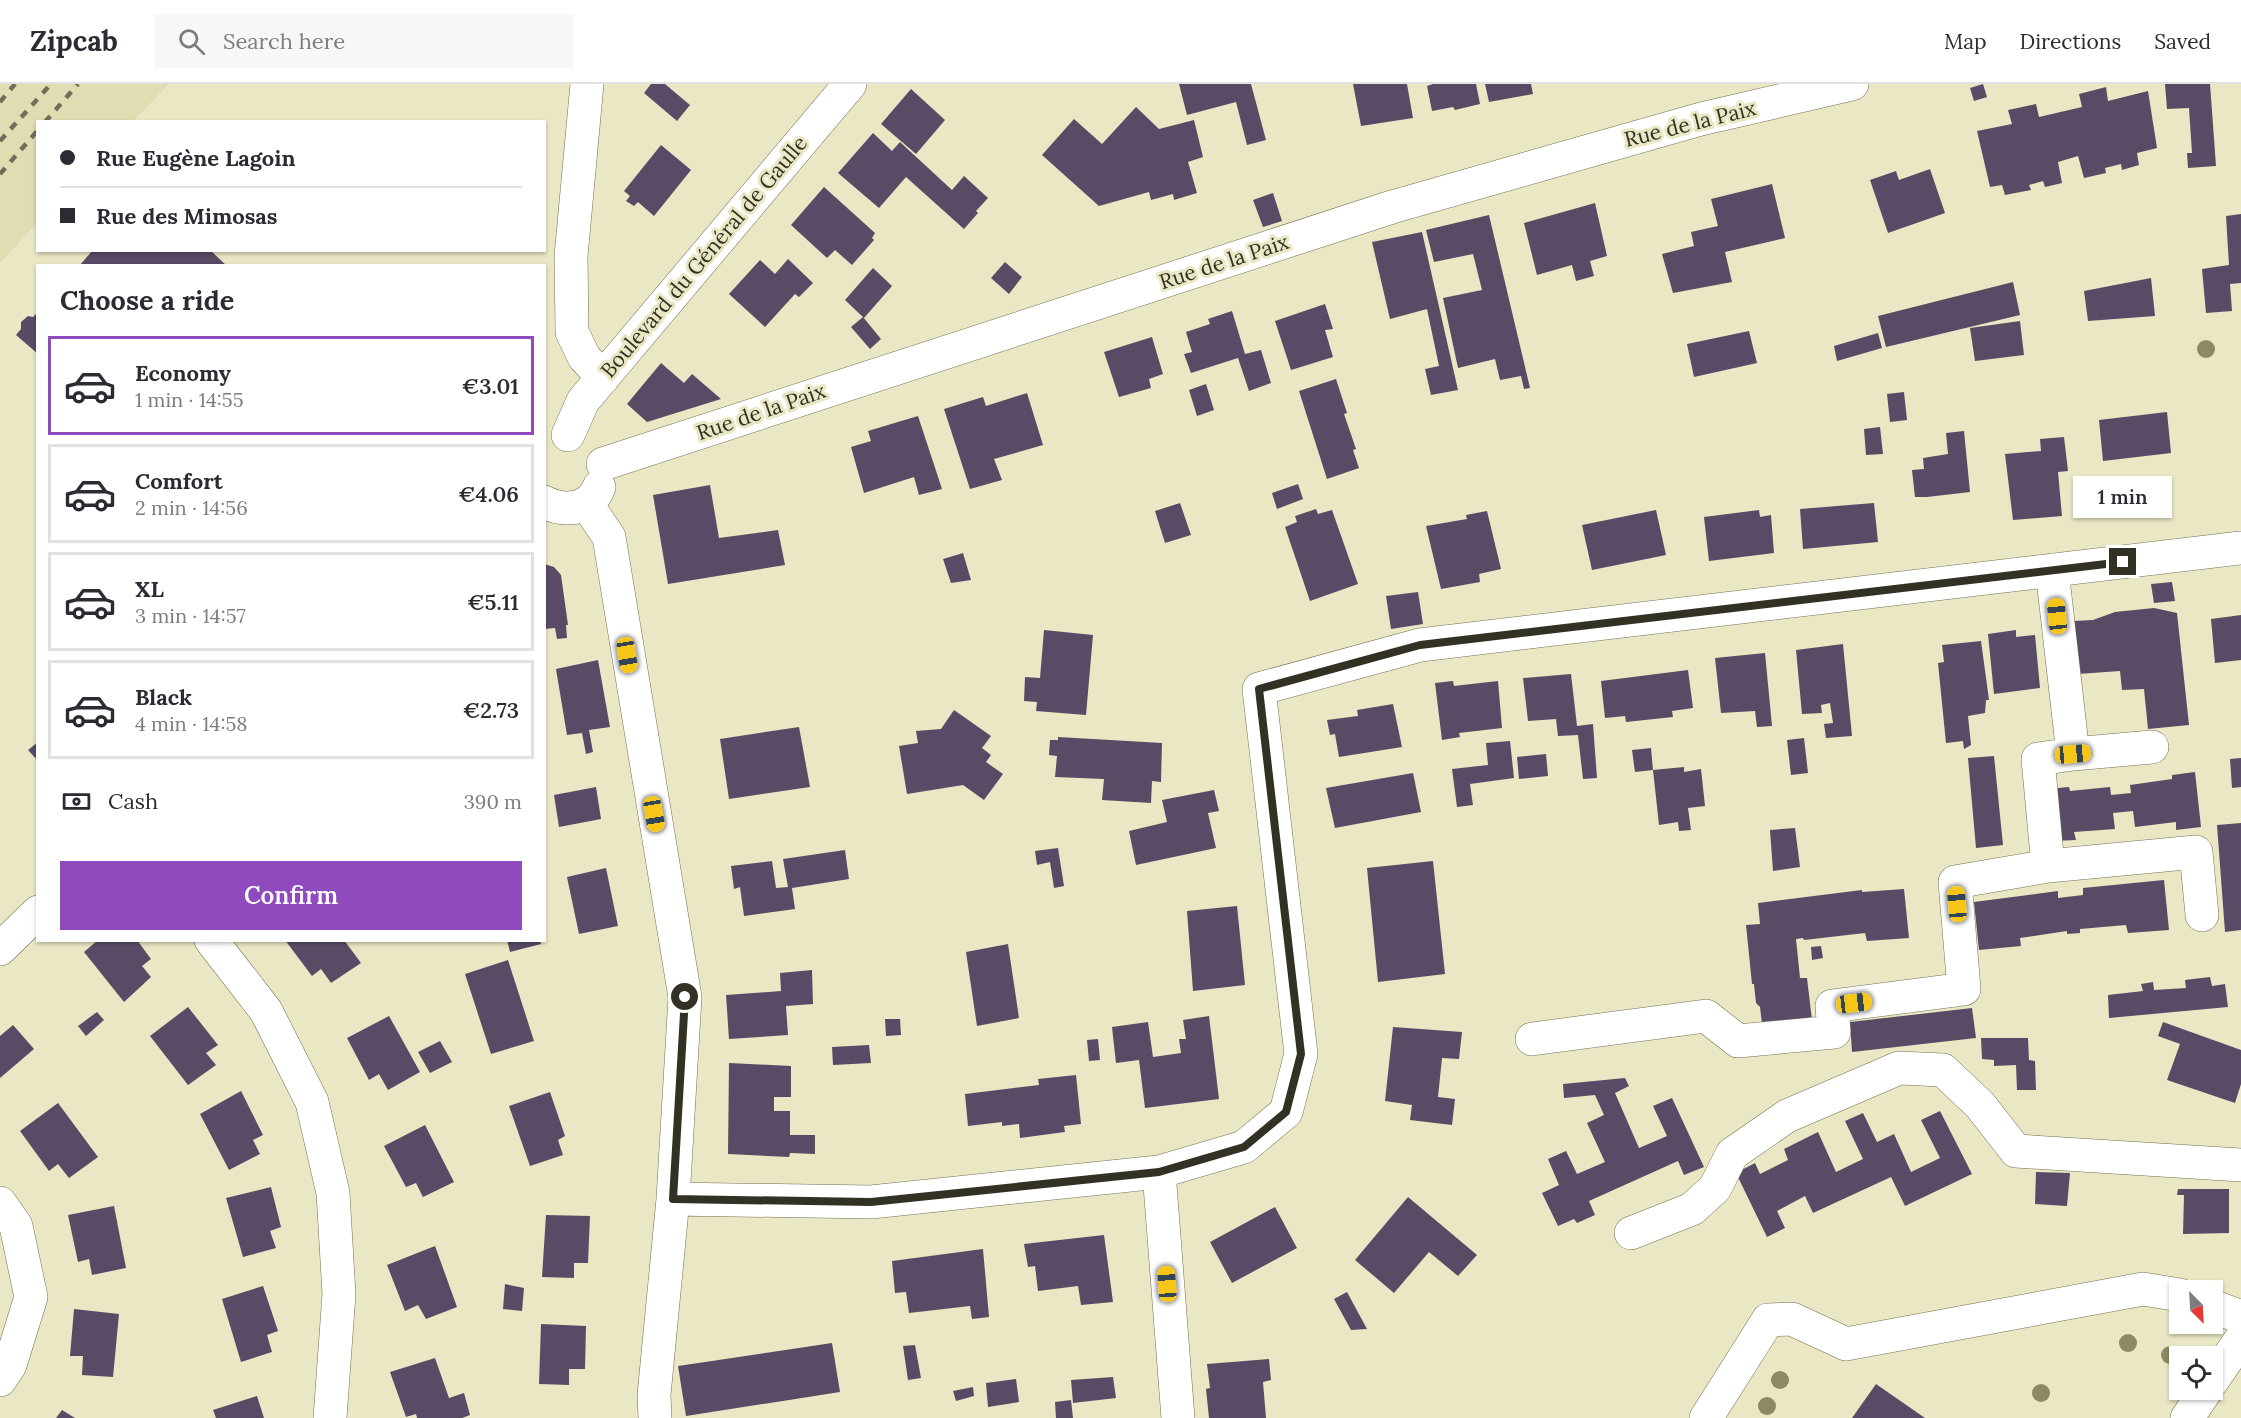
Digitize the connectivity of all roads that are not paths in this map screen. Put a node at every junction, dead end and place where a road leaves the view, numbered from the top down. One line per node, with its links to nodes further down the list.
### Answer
1 (587, 84): 4 (street)
2 (850, 84): 4 (street, Boulevard du Général de Gaulle)
3 (1852, 84): 6 (street, Rue de la Paix)
4 (603, 378): 5 (street, Boulevard du Général de Gaulle)
5 (556, 439): 6 (street)
6 (603, 464): 8 (street)
7 (546, 503): 8 (street)
8 (586, 503): 21 (street)
9 (2241, 548): 10 (street)
10 (2052, 570): 12 (street); 20 (street)
11 (2152, 747): 12 (street)
12 (2073, 754): 13 (street)
13 (2048, 866): 15 (street); 18 (street)
14 (36, 914): 17 (street)
15 (2202, 915)
16 (213, 942): 31 (street)
17 (0, 949)
18 (1532, 1039)
19 (2241, 1165): 23 (street)
20 (1159, 1172): 21 (street); 33 (street)
21 (673, 1199): 32 (street)
22 (0, 1203): 29 (street)
23 (1631, 1233)
24 (2169, 1293): 34 (street)
25 (2223, 1310): 26 (street)
26 (2241, 1317)
27 (2241, 1339): 28 (street)
28 (2223, 1365)
29 (0, 1380)
30 (2199, 1400): 35 (street)
31 (330, 1418)
32 (655, 1418)
33 (1178, 1418)
34 (1706, 1418)
35 (2187, 1418)

